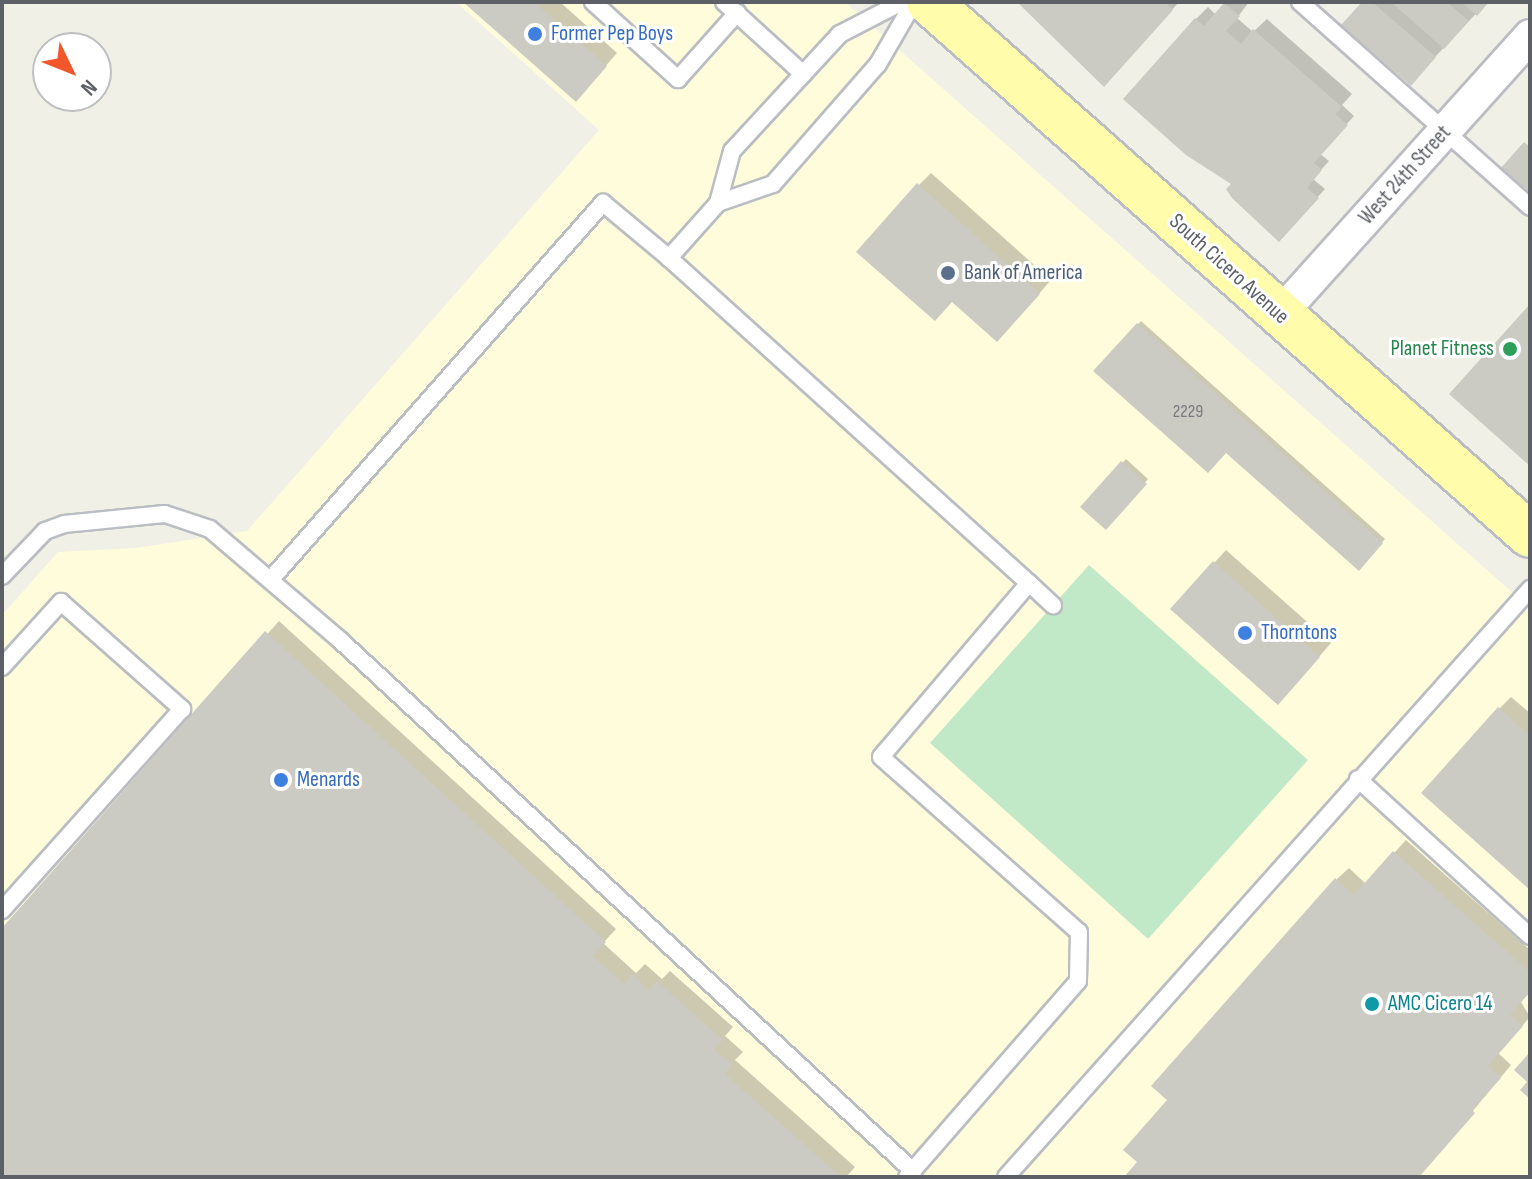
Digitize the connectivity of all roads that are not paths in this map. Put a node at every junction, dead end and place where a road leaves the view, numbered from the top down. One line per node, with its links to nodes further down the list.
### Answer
1 (593, 2): 6 (lane)
2 (902, 2): 8 (lane)
3 (914, 2): 10 (lane)
4 (929, 2): 13 (main road, South Cicero Avenue)
5 (1300, 2): 9 (lane)
6 (730, 8): 8 (lane)
7 (1530, 36): 9 (street, West 24th Street)
8 (803, 74): 10 (lane)
9 (1444, 131): 11 (lane); 13 (street, West 24th Street)
10 (718, 203): 12 (lane)
11 (1530, 207)
12 (669, 258): 16 (lane); 17 (lane)
13 (1280, 314): 14 (main road, South Cicero Avenue)
14 (1530, 535)
15 (2, 576): 16 (lane)
16 (271, 579): 24 (lane)
17 (1029, 583): 19 (lane); 24 (lane)
18 (1530, 589): 21 (lane)
19 (1053, 605)
20 (2, 667): 22 (lane)
21 (1358, 779): 23 (lane); 25 (lane)
22 (2, 910)
23 (1530, 936)
24 (910, 1174)
25 (1006, 1177)

